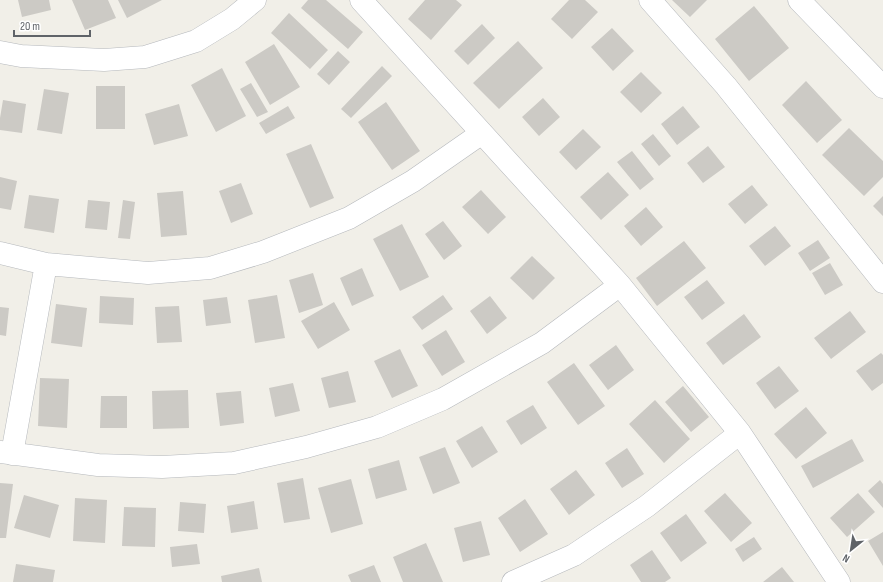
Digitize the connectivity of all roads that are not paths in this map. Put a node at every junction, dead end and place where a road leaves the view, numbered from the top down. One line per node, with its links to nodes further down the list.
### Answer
1 (255, 0): 5 (street)
2 (361, 0): 7 (street)
3 (650, 0): 10 (street)
4 (799, 0): 6 (street)
5 (0, 52)
6 (883, 87)
7 (482, 132): 9 (street); 11 (street)
8 (0, 253): 9 (street)
9 (46, 264): 13 (street)
10 (883, 282)
11 (620, 285): 12 (street); 13 (street)
12 (740, 433): 14 (street); 15 (street)
13 (6, 453)
14 (513, 582)
15 (839, 582)

